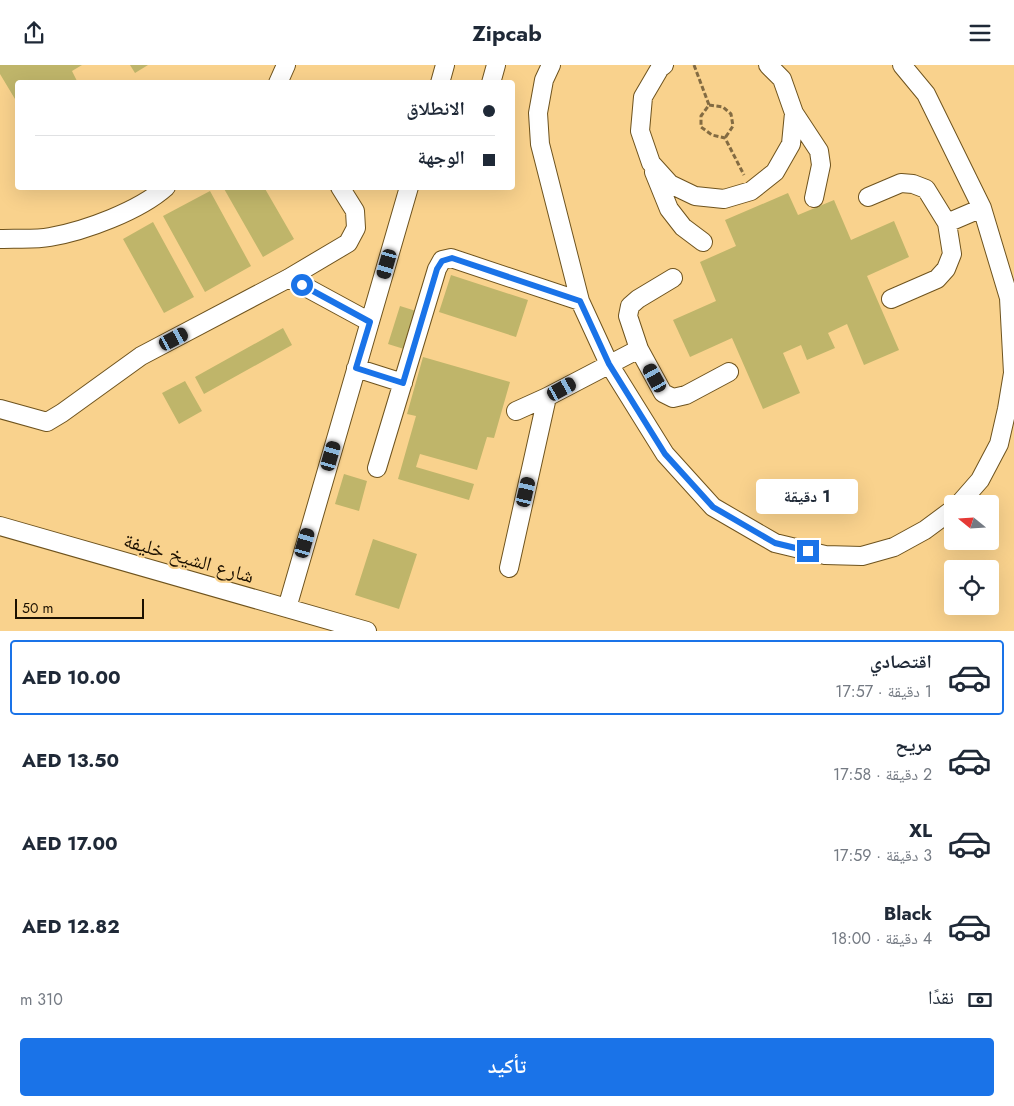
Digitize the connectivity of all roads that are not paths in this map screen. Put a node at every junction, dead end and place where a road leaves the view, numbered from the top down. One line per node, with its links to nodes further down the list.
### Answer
1 (286, 65): 8 (street)
2 (445, 65): 9 (street)
3 (496, 65): 10 (street)
4 (551, 65): 25 (street)
5 (664, 65): 12 (street)
6 (768, 65): 11 (street)
7 (902, 65): 18 (street)
8 (279, 80)
9 (441, 80)
10 (492, 80)
11 (794, 113): 12 (street); 17 (street)
12 (651, 163): 21 (street)
13 (159, 190): 20 (street)
14 (342, 190): 22 (street)
15 (408, 190): 26 (street)
16 (868, 197): 19 (street)
17 (814, 198)
18 (982, 208): 19 (street); 36 (street)
19 (947, 223): 24 (street)
20 (0, 239)
21 (703, 242)
22 (289, 278): 26 (street); 33 (street)
23 (673, 278): 27 (street)
24 (891, 299)
25 (580, 301): 28 (street); 31 (street)
26 (370, 322): 29 (street)
27 (639, 349): 28 (street); 30 (street)
28 (609, 364): 32 (street); 37 (street)
29 (356, 368): 31 (street); 40 (street)
30 (729, 371)
31 (403, 383): 35 (street)
32 (547, 397): 34 (street); 39 (street)
33 (0, 409)
34 (516, 411)
35 (377, 468)
36 (967, 495)
37 (944, 516)
38 (0, 526): 40 (street, شارع الشيخ خليفة)
39 (509, 568)
40 (286, 608): 41 (street, شارع الشيخ خليفة)
41 (367, 631)

